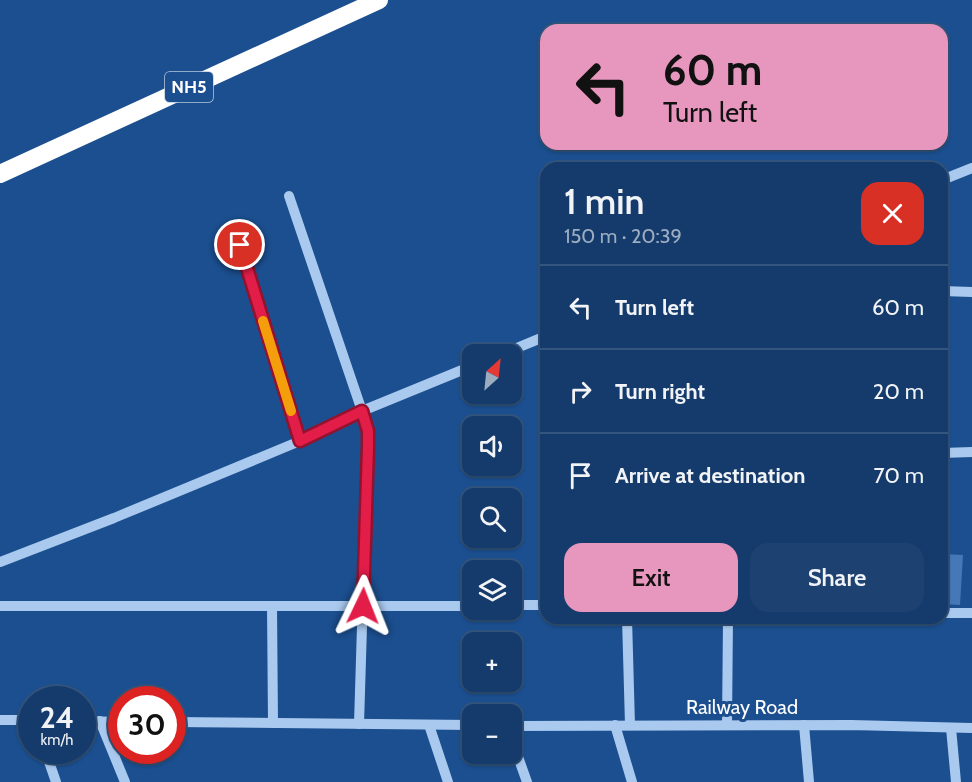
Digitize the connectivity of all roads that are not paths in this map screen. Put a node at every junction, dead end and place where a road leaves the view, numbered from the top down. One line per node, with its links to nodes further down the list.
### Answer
1 (379, 0): 3 (highway, NH5)
2 (972, 168): 4 (street)
3 (0, 174)
4 (948, 178)
5 (289, 196): 12 (street)
6 (240, 245): 13 (street)
7 (948, 291): 8 (street)
8 (972, 292)
9 (540, 338): 10 (street)
10 (522, 346)
11 (462, 370): 12 (street)
12 (362, 411): 13 (street); 21 (street)
13 (300, 441): 16 (street)
14 (972, 452): 15 (street)
15 (948, 453)
16 (0, 562)
17 (522, 605): 18 (street)
18 (540, 605)
19 (0, 606): 20 (street)
20 (272, 606): 21 (street); 33 (street)
21 (363, 606): 22 (street); 34 (street)
22 (462, 606)
23 (948, 613): 24 (street)
24 (972, 613)
25 (627, 624): 38 (street)
26 (728, 624): 39 (street)
27 (0, 720): 28 (street)
28 (18, 720)
29 (96, 721): 30 (street)
30 (100, 721): 31 (street); 47 (street)
31 (108, 721)
32 (186, 722): 33 (street)
33 (273, 723): 34 (street)
34 (359, 724): 35 (street)
35 (429, 725): 36 (street); 48 (street)
36 (462, 725)
37 (615, 725): 38 (street, Railway Road); 41 (street, Railway Road); 50 (street)
38 (630, 725): 39 (street, Railway Road)
39 (727, 725): 40 (street, Railway Road)
40 (804, 725): 42 (street, Railway Road); 51 (street)
41 (522, 726)
42 (951, 728): 43 (street, Railway Road); 52 (street)
43 (972, 728)
44 (50, 764): 46 (street)
45 (521, 764): 49 (street)
46 (56, 782)
47 (125, 782)
48 (448, 782)
49 (527, 782)
50 (632, 782)
51 (809, 782)
52 (956, 782)

